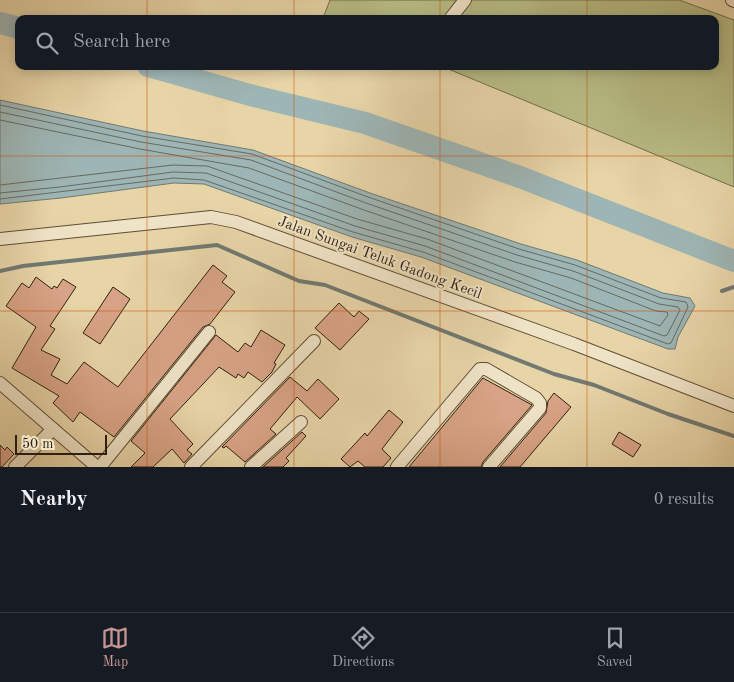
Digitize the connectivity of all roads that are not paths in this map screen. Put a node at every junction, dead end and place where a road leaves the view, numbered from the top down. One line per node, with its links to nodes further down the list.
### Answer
1 (465, 0): 2 (street)
2 (453, 15)
3 (0, 239): 7 (street, Jalan Sungai Teluk Gadong Kecil)
4 (209, 332): 11 (street)
5 (314, 341): 12 (street)
6 (0, 382): 9 (street)
7 (734, 406)
8 (301, 422): 13 (street)
9 (53, 429): 10 (street); 11 (street)
10 (15, 467)
11 (99, 467)
12 (191, 467)
13 (251, 467)
14 (397, 467): 15 (street)
15 (489, 467)

